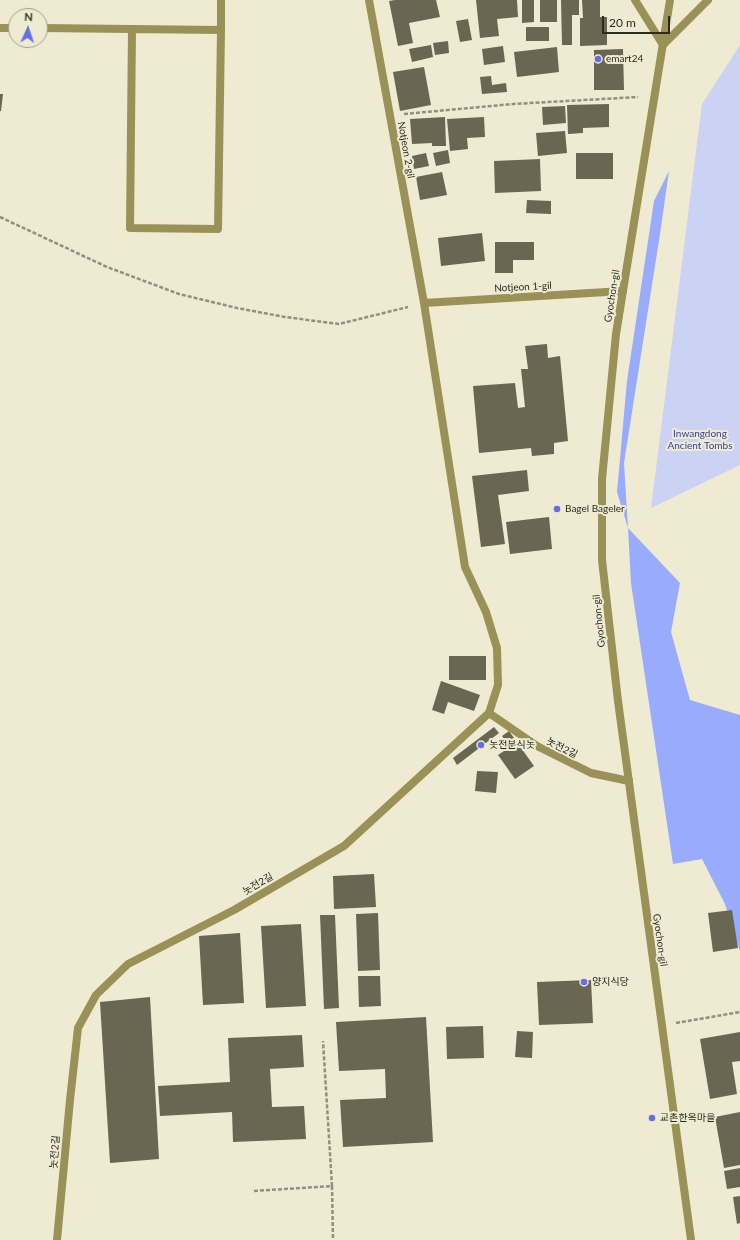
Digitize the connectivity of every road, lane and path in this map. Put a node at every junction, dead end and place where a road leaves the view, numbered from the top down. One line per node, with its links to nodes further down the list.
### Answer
1 (221, 0): 8 (street)
2 (369, 0): 11 (street, Notjeon 2-gil)
3 (635, 0): 9 (street)
4 (670, 0): 9 (street, Gyochon-gil)
5 (708, 0): 9 (street)
6 (48, 28): 7 (street)
7 (132, 29): 8 (street); 8 (street)
8 (221, 30)
9 (663, 45): 10 (street, Gyochon-gil)
10 (655, 96): 11 (path); 13 (street, Gyochon-gil)
11 (390, 115): 14 (street, Notjeon 2-gil)
12 (0, 217): 14 (path)
13 (623, 291): 14 (street, Notjeon 1-gil); 16 (street, Gyochon-gil)
14 (424, 303): 15 (street, Notjeon 2-gil)
15 (489, 713): 16 (street, 놋전2길); 22 (street, 놋전2길)
16 (629, 781): 18 (street, Gyochon-gil)
17 (740, 1012): 18 (path)
18 (662, 1026): 24 (street, Gyochon-gil)
19 (323, 1042): 20 (path)
20 (332, 1186): 21 (path); 23 (path)
21 (254, 1191)
22 (57, 1240)
23 (333, 1240)
24 (691, 1240)

